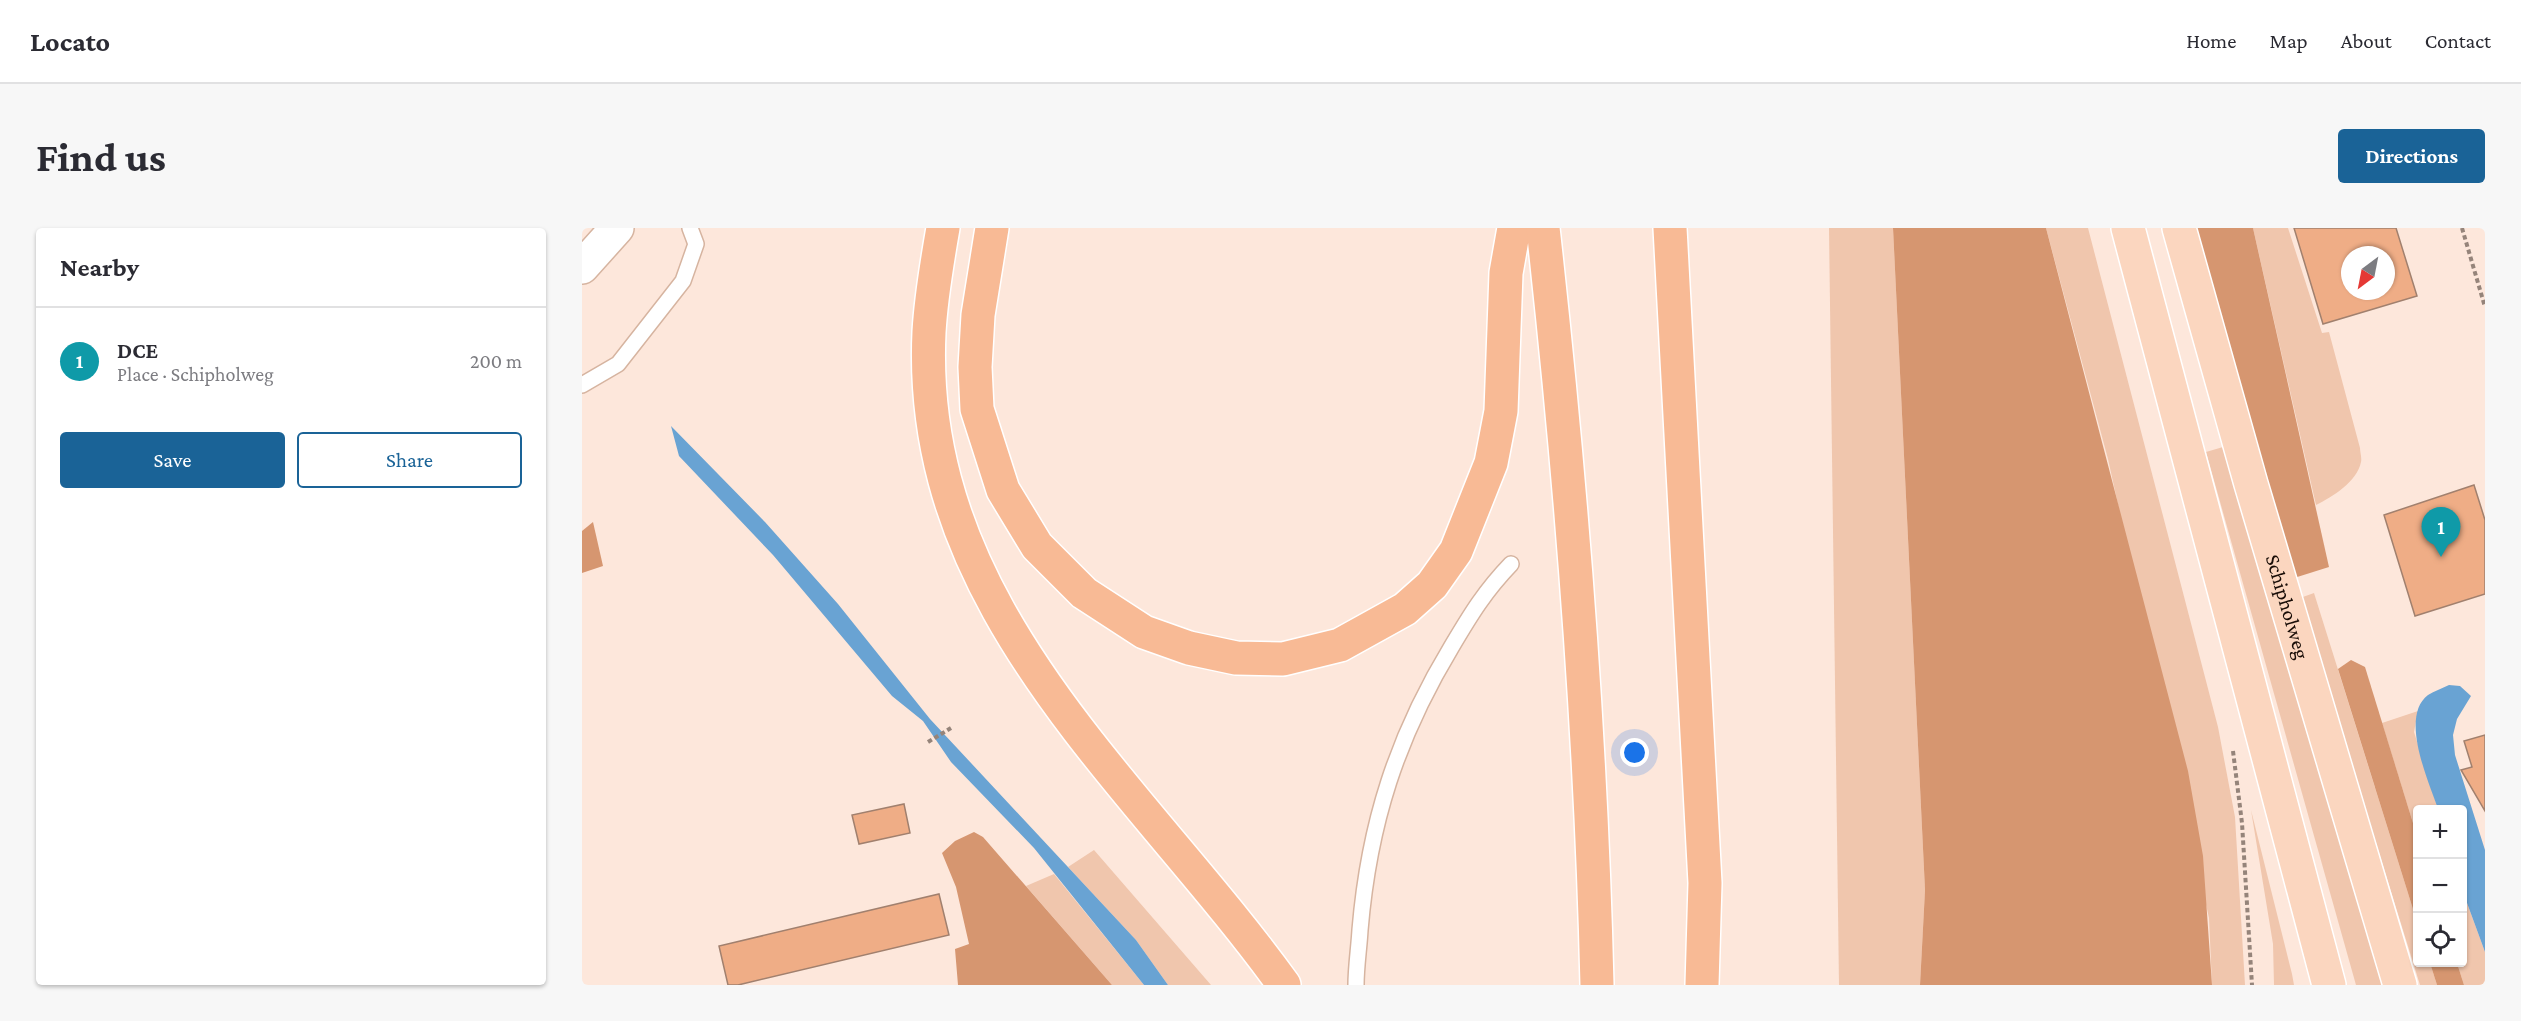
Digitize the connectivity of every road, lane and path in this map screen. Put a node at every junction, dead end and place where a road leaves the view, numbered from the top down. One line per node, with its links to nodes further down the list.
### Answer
1 (617, 228): 11 (street)
2 (690, 228): 13 (lane)
3 (943, 228): 19 (highway)
4 (992, 228): 5 (highway)
5 (1514, 228)
6 (1543, 228): 21 (highway)
7 (1670, 228): 18 (highway)
8 (2128, 228): 25 (main road)
9 (2179, 228): 26 (main road, Schipholweg)
10 (2462, 228): 12 (path)
11 (582, 267)
12 (2485, 307)
13 (582, 385)
14 (1511, 564): 20 (lane)
15 (951, 728): 17 (path)
16 (2232, 740): 24 (path)
17 (928, 742)
18 (1705, 883): 22 (highway); 23 (highway)
19 (1284, 985)
20 (1356, 985)
21 (1597, 985)
22 (1702, 985)
23 (1722, 985)
24 (2252, 985)
25 (2330, 985)
26 (2400, 985)

